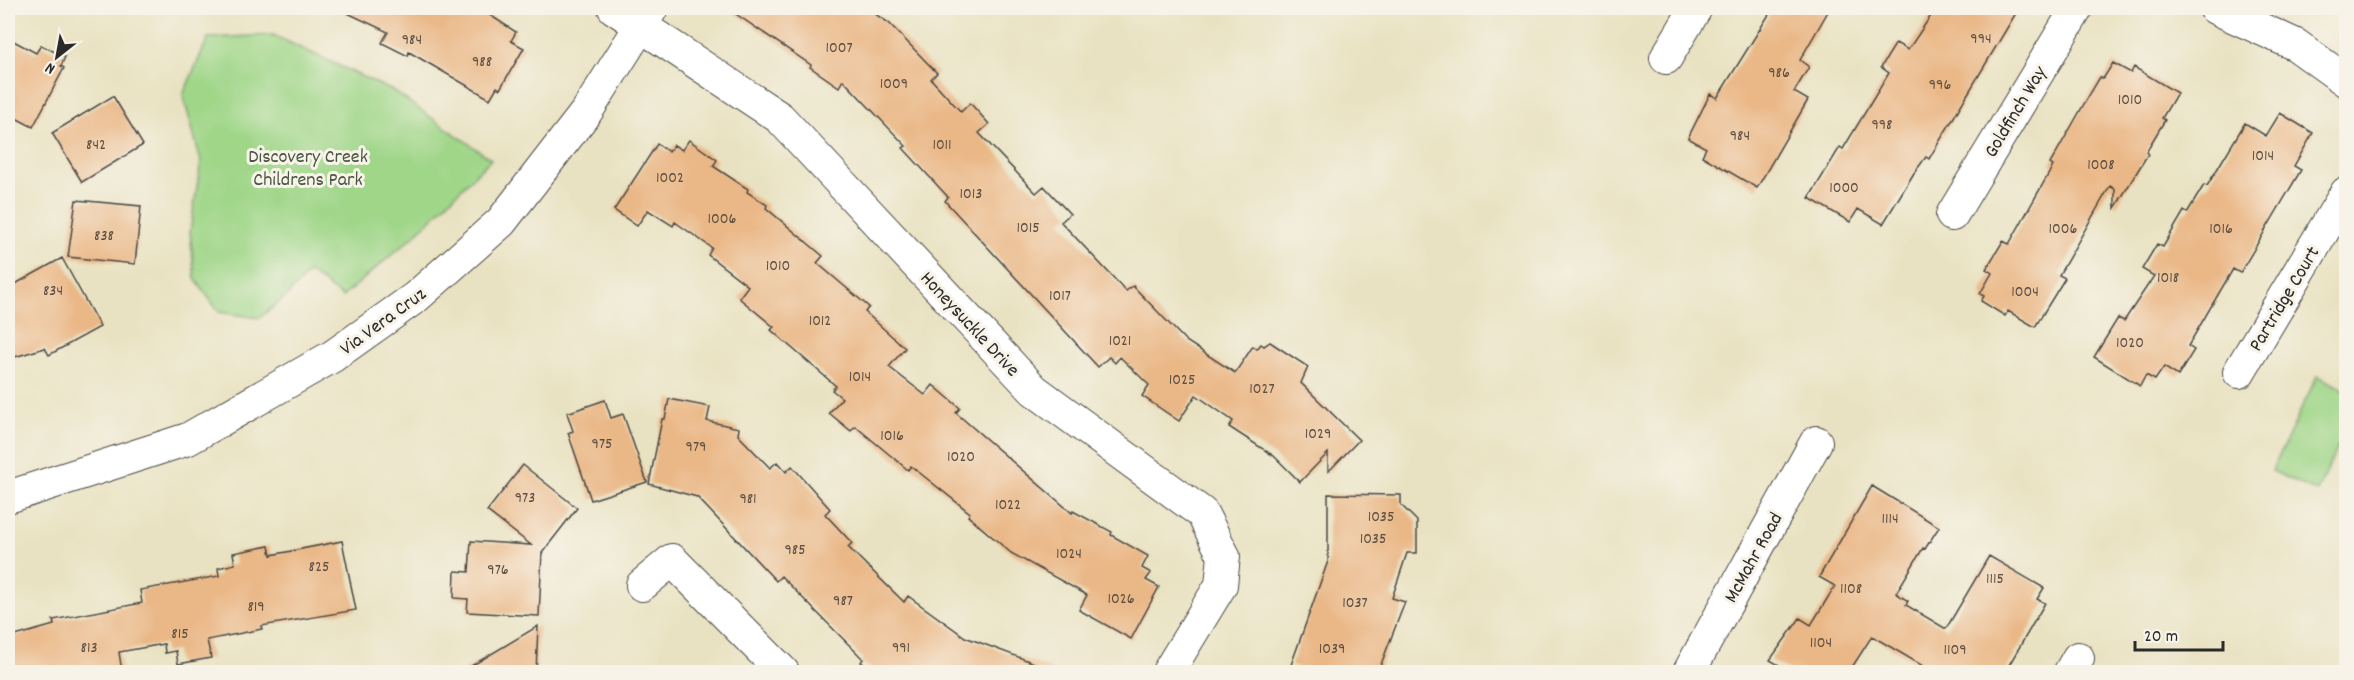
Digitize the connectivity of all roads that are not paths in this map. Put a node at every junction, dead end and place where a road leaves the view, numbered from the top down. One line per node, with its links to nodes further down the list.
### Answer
1 (614, 8): 5 (street, Honeysuckle Drive)
2 (1696, 8): 6 (street)
3 (2077, 8): 9 (street, Goldfinch Way)
4 (2215, 8): 7 (street)
5 (647, 16): 12 (street, Via Vera Cruz); 15 (street, Honeysuckle Drive)
6 (1666, 58)
7 (2346, 81)
8 (2346, 193): 10 (street, Partridge Court)
9 (1952, 215)
10 (2239, 372)
11 (1816, 442): 16 (street, McMahr Road)
12 (8, 497)
13 (642, 585): 14 (street)
14 (783, 672)
15 (1168, 672)
16 (1689, 672)

